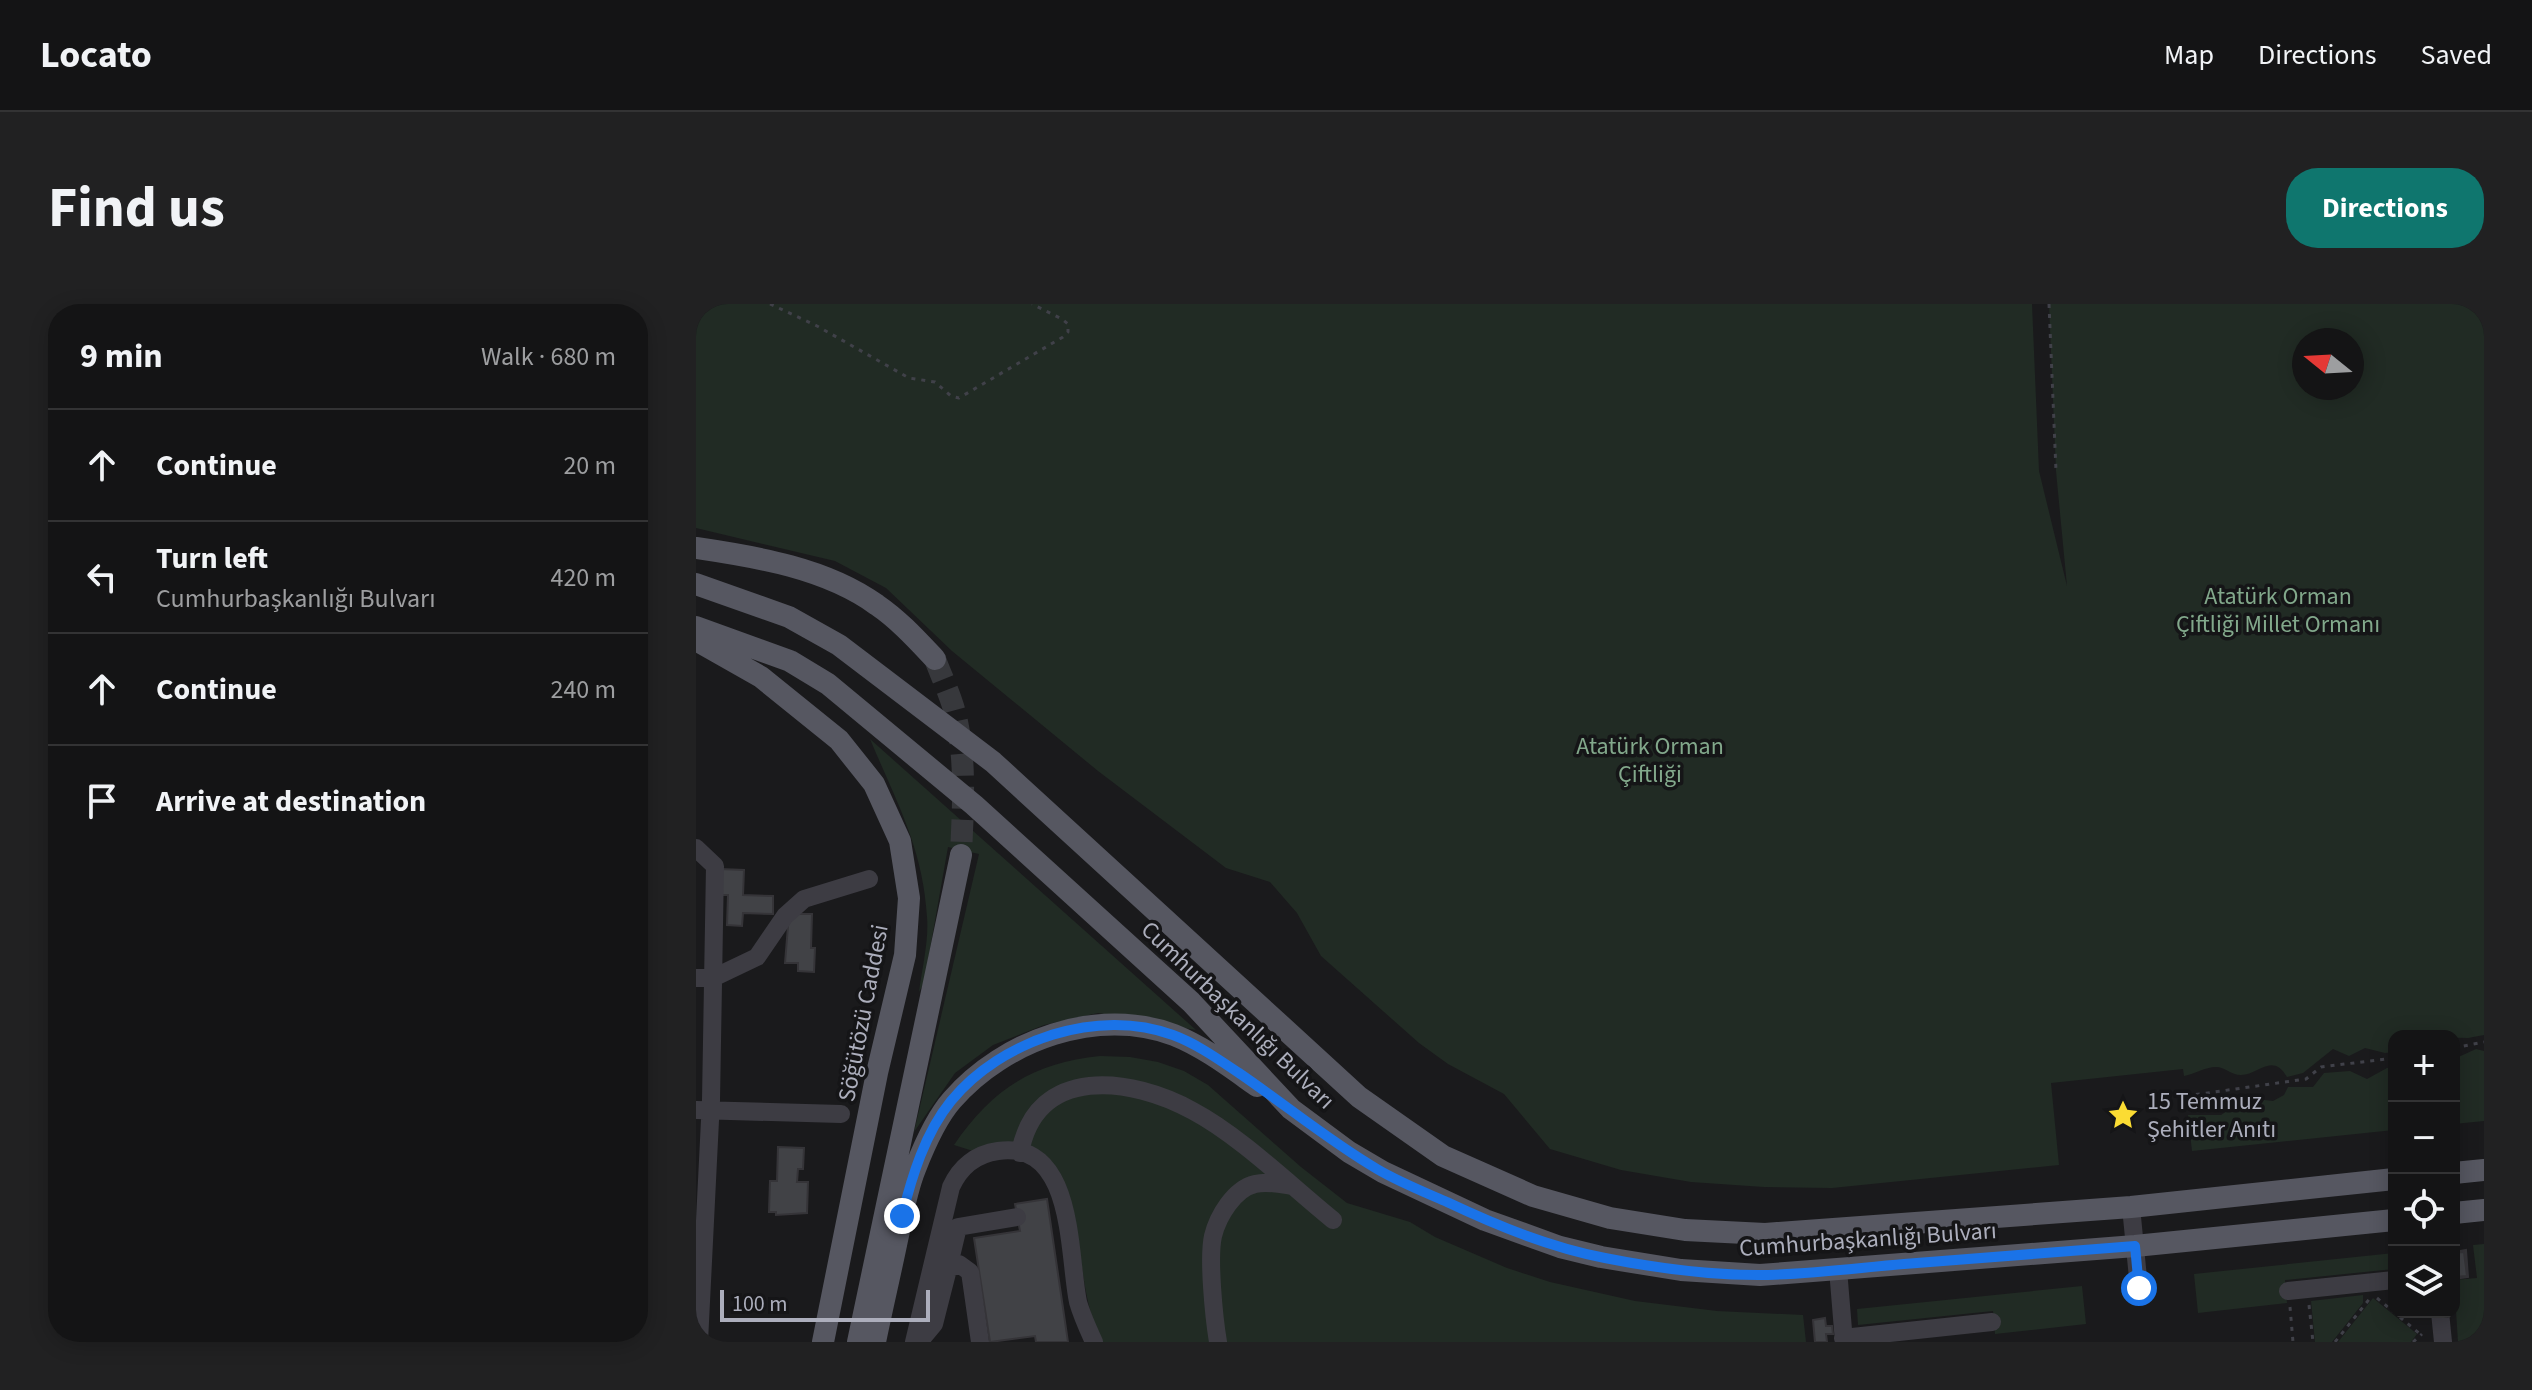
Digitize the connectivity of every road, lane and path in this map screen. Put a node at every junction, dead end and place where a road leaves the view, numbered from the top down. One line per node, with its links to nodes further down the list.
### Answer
1 (770, 304): 2 (path)
2 (1032, 304)
3 (2049, 304): 4 (path)
4 (2056, 471)
5 (696, 548): 9 (main road)
6 (696, 584): 26 (main road, Cumhurbaşkanlığı Bulvarı)
7 (696, 627): 18 (main road, Cumhurbaşkanlığı Bulvarı)
8 (696, 640): 45 (main road, Söğütözü Caddesi)
9 (935, 659)
10 (696, 848): 13 (lane)
11 (961, 855): 46 (main road)
12 (869, 879): 13 (lane)
13 (704, 978): 19 (lane)
14 (2484, 1042): 15 (path)
15 (2460, 1047)
16 (2388, 1059): 17 (path)
17 (2186, 1096)
18 (1291, 1109): 35 (main road, Cumhurbaşkanlığı Bulvarı); 47 (main road)
19 (703, 1110): 20 (lane); 44 (lane)
20 (841, 1114)
21 (1020, 1153): 25 (lane); 32 (lane); 50 (lane)
22 (2484, 1170): 23 (main road)
23 (2460, 1172)
24 (2388, 1180): 26 (main road, Cumhurbaşkanlığı Bulvarı)
25 (1292, 1186): 30 (lane); 51 (lane)
26 (2131, 1207): 33 (lane)
27 (2484, 1210): 28 (main road)
28 (2460, 1212)
29 (1017, 1217): 32 (lane)
30 (1333, 1220)
31 (2388, 1221): 33 (main road, Cumhurbaşkanlığı Bulvarı)
32 (950, 1224): 34 (lane); 36 (lane); 48 (lane)
33 (2135, 1246): 35 (main road, Cumhurbaşkanlığı Bulvarı); 38 (lane)
34 (948, 1269): 36 (lane); 48 (lane)
35 (1838, 1269): 43 (lane)
36 (970, 1272): 49 (lane)
37 (2388, 1281): 39 (lane)
38 (2139, 1288)
39 (2308, 1289): 40 (lane); 53 (path)
40 (2288, 1291): 52 (path)
41 (2441, 1318): 56 (lane)
42 (1992, 1322): 43 (lane)
43 (1843, 1340)
44 (699, 1342)
45 (823, 1342)
46 (858, 1342)
47 (875, 1342)
48 (917, 1342)
49 (980, 1342)
50 (1094, 1342)
51 (1218, 1342)
52 (2293, 1342)
53 (2313, 1342)
54 (2335, 1342): 55 (path)
55 (2413, 1342)
56 (2443, 1342)

